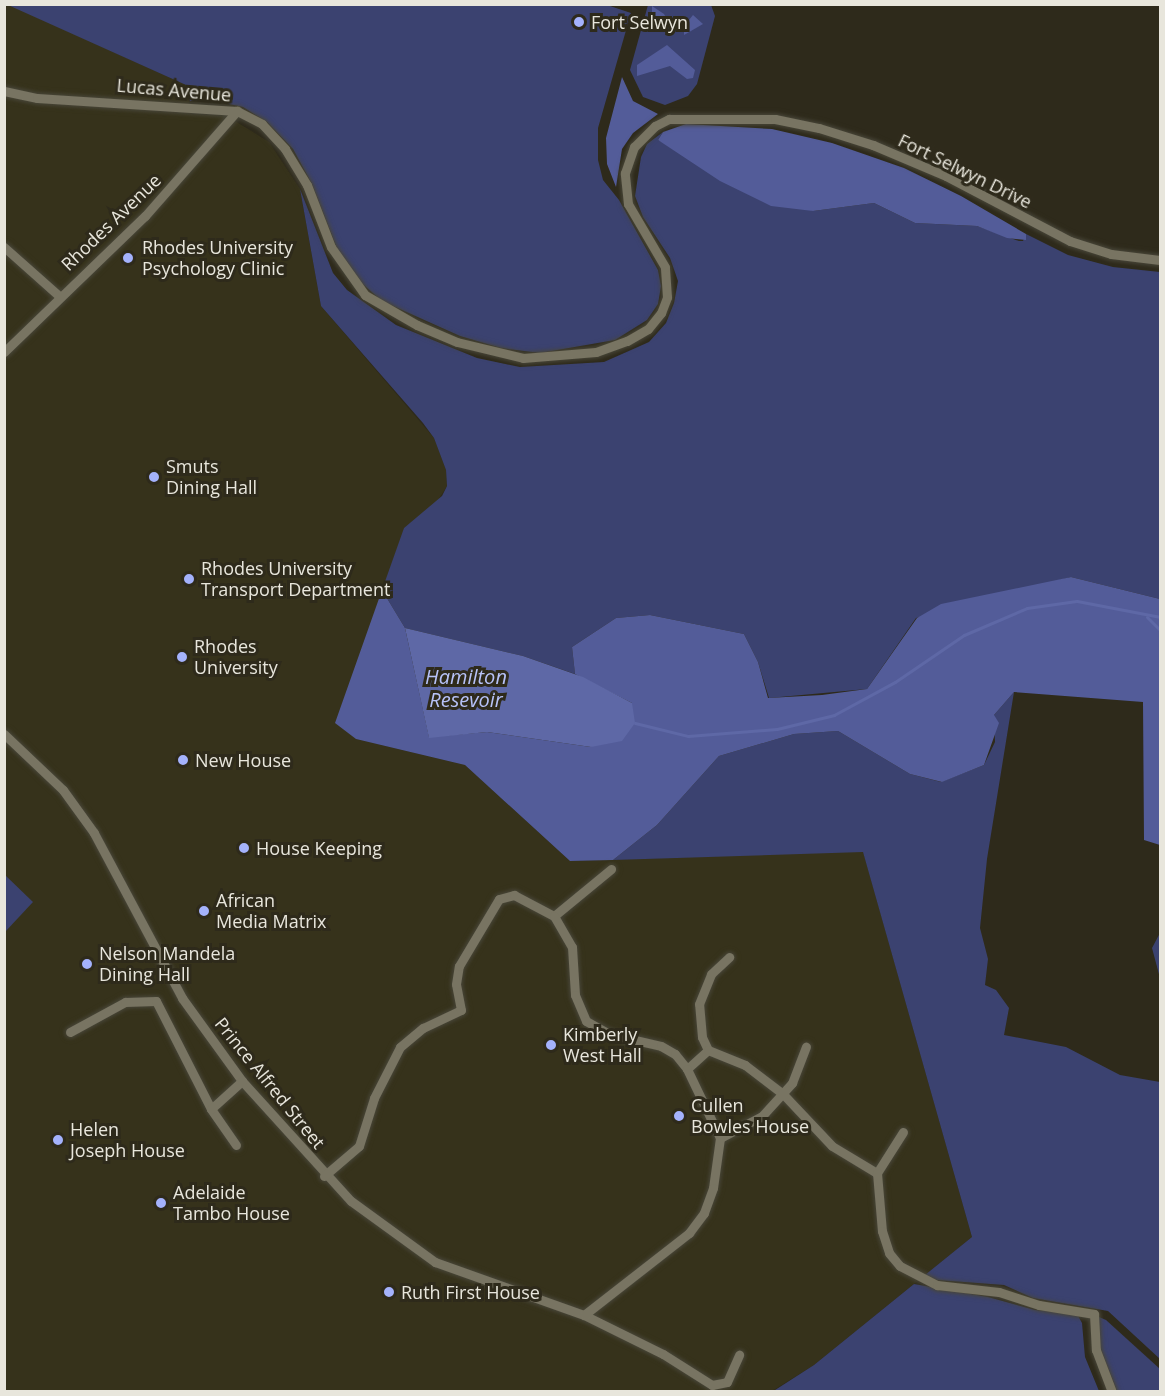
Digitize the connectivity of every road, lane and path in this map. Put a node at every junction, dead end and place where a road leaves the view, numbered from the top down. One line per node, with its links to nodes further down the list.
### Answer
1 (4, 91): 2 (street, Lucas Avenue)
2 (237, 111): 3 (street, Lucas Avenue); 6 (street, Rhodes Avenue)
3 (307, 185): 5 (street, Fort Selwyn Drive)
4 (4, 247): 6 (street)
5 (1161, 260)
6 (59, 296): 7 (street, Rhodes Avenue)
7 (4, 352)
8 (4, 734): 16 (street, Prince Alfred Street)
9 (611, 869): 10 (street)
10 (554, 916): 15 (street); 23 (street)
11 (729, 957): 14 (street)
12 (70, 1032): 18 (street)
13 (806, 1047): 17 (street)
14 (708, 1050): 15 (street); 17 (street)
15 (687, 1069): 20 (street)
16 (242, 1081): 18 (street); 23 (street, Prince Alfred Street)
17 (783, 1094): 20 (street); 22 (street)
18 (212, 1109): 21 (street)
19 (903, 1132): 22 (street)
20 (720, 1138): 24 (street)
21 (236, 1145)
22 (877, 1173): 26 (street)
23 (324, 1176): 24 (street, Prince Alfred Street)
24 (584, 1315): 25 (street, Prince Alfred Street)
25 (739, 1355)
26 (1112, 1392)

